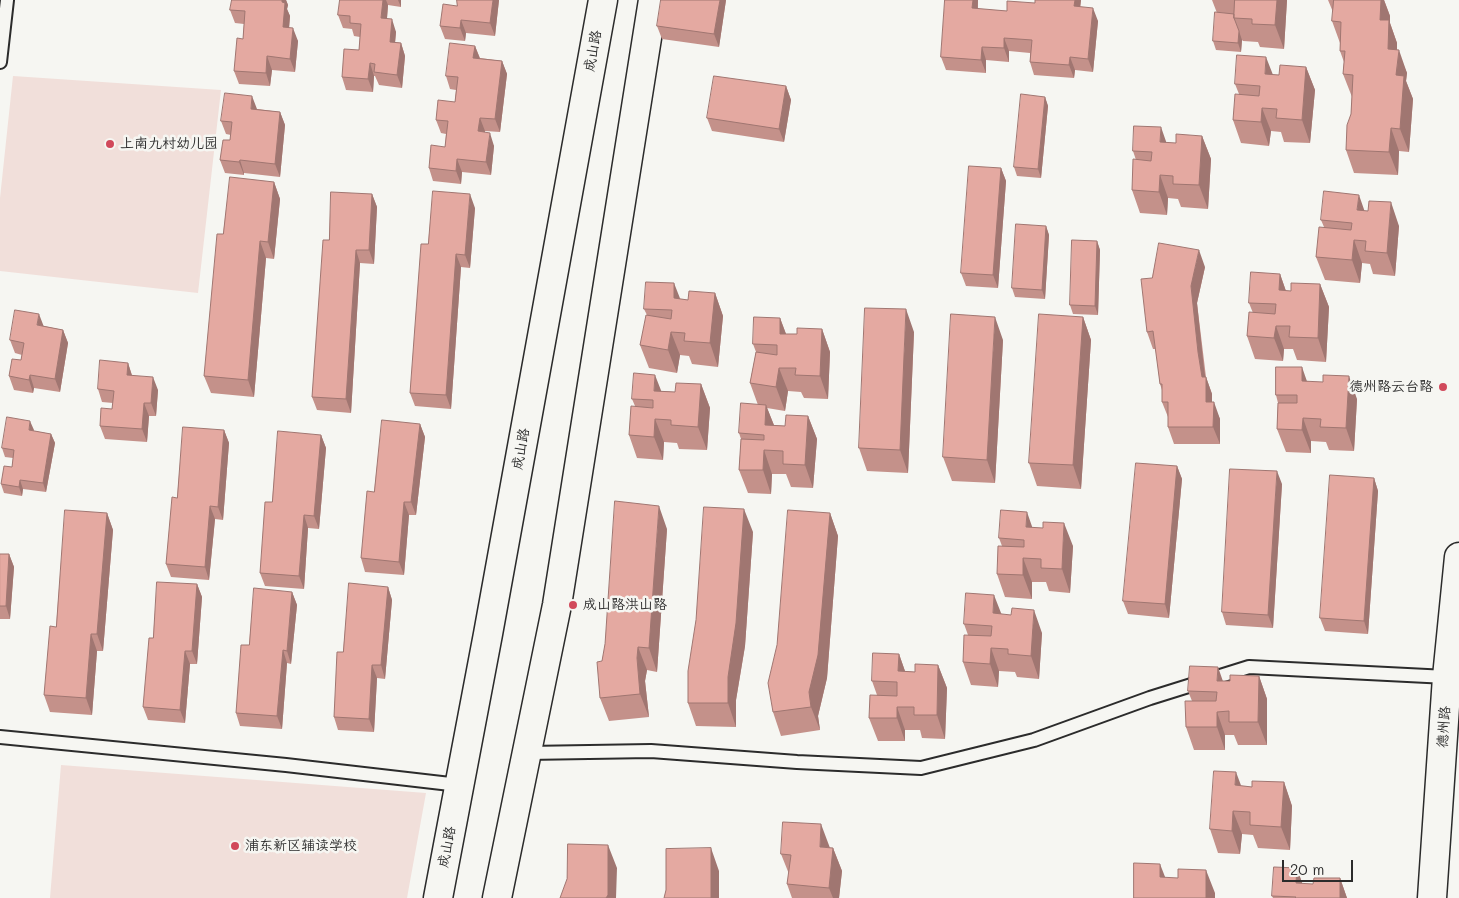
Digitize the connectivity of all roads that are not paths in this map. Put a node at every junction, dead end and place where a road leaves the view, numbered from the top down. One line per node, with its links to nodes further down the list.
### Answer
1 (7, 0): 4 (lane)
2 (603, 0): 9 (main road, 成山路)
3 (653, 0): 8 (main road)
4 (0, 62)
5 (1459, 557): 6 (main road, 德州路)
6 (1447, 677): 8 (lane); 12 (main road, 德州路)
7 (0, 738): 9 (lane)
8 (527, 753): 11 (main road)
9 (459, 785): 10 (main road, 成山路)
10 (438, 898)
11 (497, 898)
12 (1432, 898)

